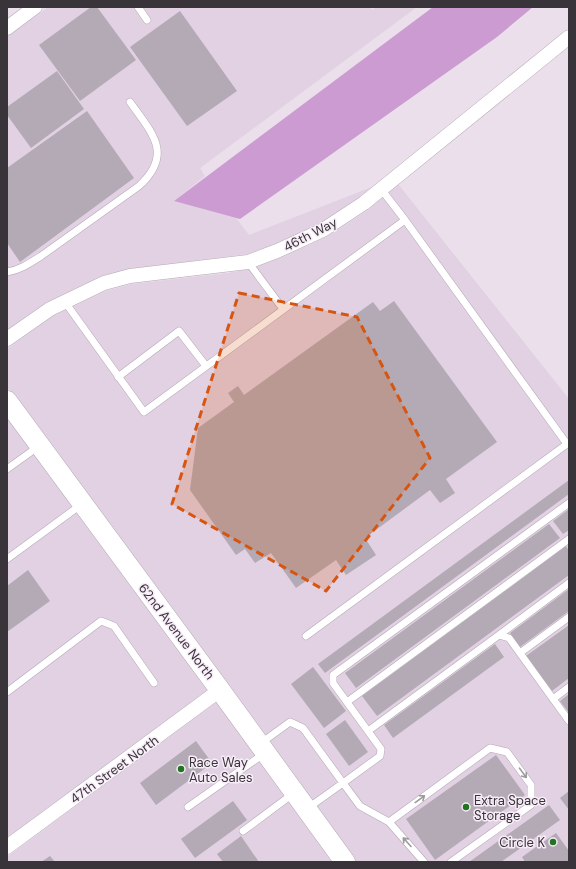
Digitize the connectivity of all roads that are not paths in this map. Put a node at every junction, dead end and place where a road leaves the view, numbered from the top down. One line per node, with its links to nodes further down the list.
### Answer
1 (35, 7): 4 (street)
2 (138, 7): 3 (lane)
3 (147, 20)
4 (7, 28)
5 (569, 37): 7 (street, 46th Way)
6 (130, 102): 10 (lane)
7 (381, 189): 8 (lane); 9 (street, 46th Way)
8 (405, 220): 12 (lane); 26 (lane)
9 (248, 262): 11 (street, 46th Way); 12 (lane)
10 (7, 272)
11 (65, 302): 13 (street, 46th Way); 15 (lane)
12 (283, 309): 14 (lane)
13 (7, 339)
14 (206, 366): 15 (lane); 15 (lane)
15 (118, 377)
16 (9, 410): 17 (street, 62nd Avenue North)
17 (39, 446): 18 (lane); 20 (street, 62nd Avenue North)
18 (7, 469)
19 (569, 503): 33 (lane)
20 (82, 504): 22 (lane); 30 (street, 62nd Avenue North)
21 (569, 539): 33 (lane)
22 (7, 559)
23 (569, 584): 25 (lane)
24 (569, 617): 27 (lane)
25 (499, 635): 27 (lane); 35 (lane)
26 (306, 636)
27 (520, 653): 32 (lane)
28 (154, 683): 31 (lane)
29 (569, 687): 32 (lane)
30 (220, 690): 36 (street, 62nd Avenue North); 43 (street, 47th Street North)
31 (7, 692)
32 (553, 699): 34 (lane)
33 (347, 702): 35 (lane)
34 (569, 721)
35 (368, 731): 37 (lane)
36 (262, 748): 37 (lane); 38 (street, 62nd Avenue North); 39 (lane)
37 (343, 783): 40 (lane); 41 (lane)
38 (294, 792): 40 (street, 62nd Avenue North); 42 (lane)
39 (188, 807)
40 (307, 810): 44 (street, 62nd Avenue North)
41 (389, 822): 45 (lane, one-way to 41); 46 (lane, one-way to 46)
42 (243, 831)
43 (7, 847)
44 (344, 862)
45 (424, 862)
46 (451, 862)

